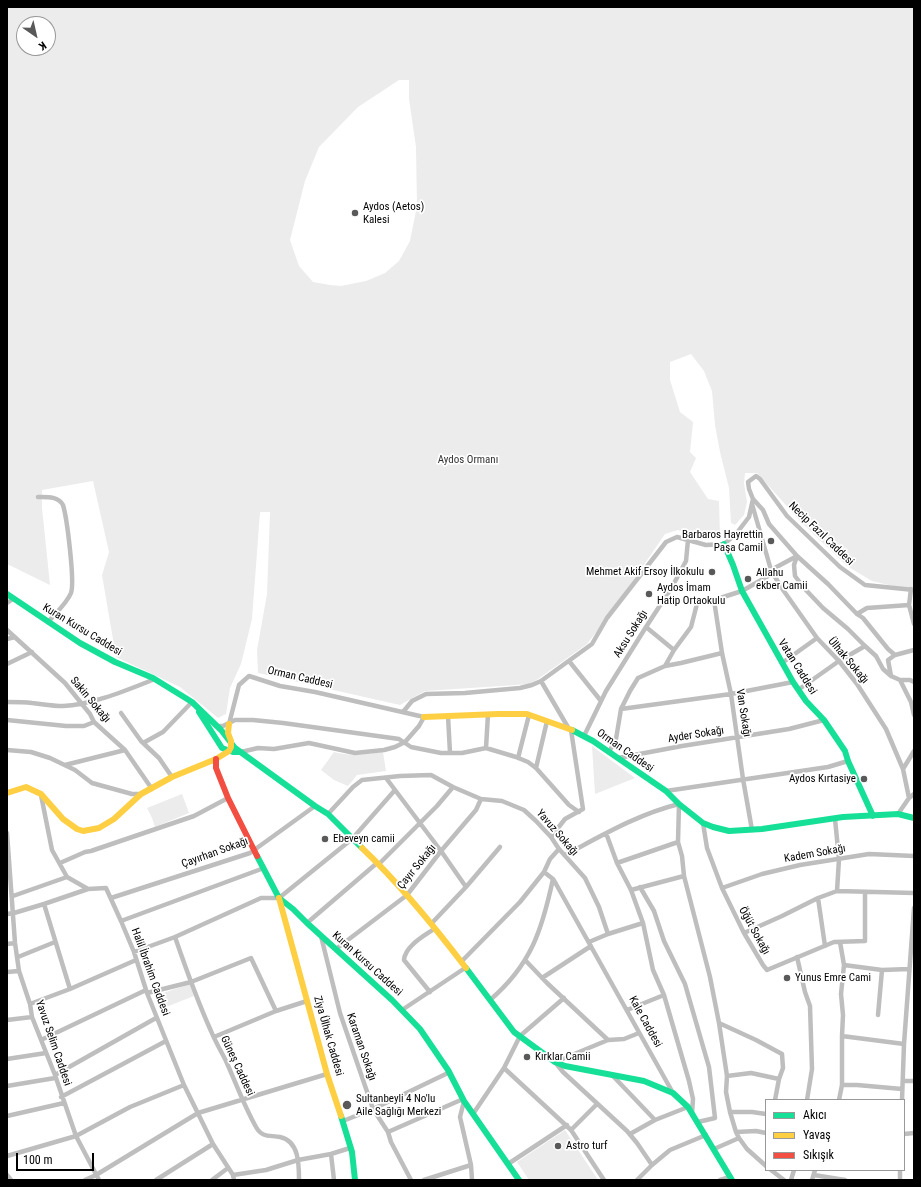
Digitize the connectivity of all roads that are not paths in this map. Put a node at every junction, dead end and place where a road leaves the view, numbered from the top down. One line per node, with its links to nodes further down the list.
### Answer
1 (38, 497): 15 (street)
2 (752, 502): 4 (street); 5 (street); 6 (street, Ülhak Sokağı); 7 (street, Necip Fazıl Caddesi)
3 (688, 540): 4 (street); 17 (street, Aksu Sokağı); 28 (street)
4 (724, 544): 8 (street, Vatan Caddesi)
5 (797, 556): 6 (street); 14 (street); 22 (street)
6 (771, 570): 8 (street); 20 (street, Ülhak Sokağı)
7 (912, 589): 13 (street)
8 (742, 592): 11 (street); 31 (street, Vatan Caddesi)
9 (7, 594): 10 (street, Kuran Kursu Caddesi)
10 (13, 599): 12 (street); 15 (street, Kuran Kursu Caddesi)
11 (714, 600): 23 (street); 26 (street, Van Sokağı)
12 (7, 603)
13 (909, 605): 14 (street); 16 (street)
14 (857, 614): 27 (street)
15 (48, 622): 34 (street, Kuran Kursu Caddesi)
16 (914, 624)
17 (646, 627): 23 (street); 41 (street, Aksu Sokağı)
18 (7, 630): 19 (street, Sakin Sokağı)
19 (15, 637): 21 (street); 25 (street, Sakin Sokağı)
20 (817, 638): 29 (street, Ülhak Sokağı); 31 (street)
21 (7, 639)
22 (865, 646): 29 (street); 33 (street)
23 (674, 650): 32 (street)
24 (914, 650): 27 (street)
25 (32, 652): 30 (street); 44 (street, Sakin Sokağı)
26 (722, 654): 32 (street); 40 (street, Van Sokağı)
27 (894, 655): 33 (street)
28 (569, 661): 37 (street); 41 (street)
29 (839, 661): 39 (street); 81 (street, Ülhak Sokağı)
30 (7, 664)
31 (782, 664): 38 (street, Vatan Caddesi)
32 (664, 666): 45 (street)
33 (891, 676): 35 (street)
34 (155, 679): 43 (street, Kuran Kursu Caddesi); 44 (street)
35 (900, 680): 36 (street); 50 (street)
36 (913, 680)
37 (541, 681): 46 (street); 59 (street)
38 (793, 682): 39 (street, Vatan Caddesi); 40 (street)
39 (798, 690): 54 (street, Vatan Caddesi)
40 (731, 694): 45 (street); 62 (street, Van Sokağı)
41 (601, 701): 61 (street, Aksu Sokağı)
42 (7, 702): 44 (street)
43 (192, 702): 58 (street, Kuran Kursu Caddesi); 65 (street); 66 (street, Kuran Kursu Caddesi)
44 (81, 704): 56 (street, Sakin Sokağı)
45 (621, 709): 73 (street)
46 (403, 712): 51 (street, Orman Caddesi); 57 (street, Orman Caddesi)
47 (121, 713): 65 (street)
48 (488, 714): 49 (street, Orman Caddesi); 52 (street, Orman Caddesi); 67 (street)
49 (529, 715): 55 (street, Orman Caddesi); 75 (street)
50 (914, 715)
51 (424, 716): 52 (street, Orman Caddesi); 64 (street)
52 (448, 716): 74 (street)
53 (7, 720): 56 (street)
54 (824, 720): 62 (street, Ayder Sokağı); 78 (street, Vatan Caddesi)
55 (547, 721): 59 (street, Orman Caddesi); 80 (street)
56 (94, 722): 69 (street, Sakin Sokağı)
57 (229, 724): 58 (street); 60 (street); 63 (street); 64 (street)
58 (216, 726): 60 (street, Kuran Kursu Caddesi)
59 (570, 729): 61 (street, Orman Caddesi); 98 (street)
60 (225, 735): 63 (street, Kuran Kursu Caddesi); 66 (street)
61 (584, 736): 73 (street, Orman Caddesi)
62 (738, 738): 76 (street, Ayder Sokağı); 84 (street, Van Sokağı)
63 (231, 741): 70 (street); 72 (street, Kuran Kursu Caddesi)
64 (406, 742): 72 (street); 74 (street)
65 (143, 743): 82 (street)
66 (222, 748): 70 (street); 77 (street)
67 (486, 748): 74 (street); 75 (street)
68 (7, 750): 79 (street)
69 (125, 750): 79 (street); 86 (street, Sakin Sokağı)
70 (229, 751): 72 (street); 77 (street)
71 (914, 751): 81 (street)
72 (241, 752): 97 (street, Kuran Kursu Caddesi)
73 (609, 752): 76 (street, Orman Caddesi)
74 (450, 753)
75 (518, 758): 80 (street)
76 (618, 758): 88 (street, Orman Caddesi)
77 (216, 759): 82 (street); 93 (street, Kuran Kursu Caddesi)
78 (848, 761): 84 (street); 101 (street, Vatan Caddesi)
79 (64, 765): 91 (street)
80 (536, 768): 98 (street)
81 (903, 769): 94 (street, Ülhak Sokağı)
82 (172, 777): 86 (street)
83 (386, 778): 85 (street, Yavuz Sokağı); 87 (street); 99 (street, Yavuz Sokağı)
84 (743, 779): 88 (street); 106 (street, Van Sokağı)
85 (453, 787): 95 (street, Yavuz Sokağı); 104 (street)
86 (152, 789): 91 (street)
87 (395, 790): 104 (street); 110 (street)
88 (666, 791): 96 (street, Orman Caddesi)
89 (7, 793): 90 (street)
90 (41, 794): 91 (street); 119 (street)
91 (141, 794)
92 (914, 794): 94 (street)
93 (228, 798): 113 (street, Kuran Kursu Caddesi); 119 (street)
94 (909, 798): 100 (street)
95 (481, 799): 109 (street, Yavuz Sokağı); 115 (street, Çayır Sokağı)
96 (678, 804): 105 (street, Orman Caddesi); 108 (street); 111 (street)
97 (315, 806): 99 (street, Kuran Kursu Caddesi); 113 (street, Çayırhan Sokağı)
98 (581, 811): 109 (street)
99 (328, 814): 110 (street, Kuran Kursu Caddesi)
100 (898, 814): 101 (street, Orman Caddesi); 103 (street, Orman Caddesi)
101 (873, 816): 102 (street, Orman Caddesi)
102 (835, 818): 106 (street, Orman Caddesi); 118 (street)
103 (914, 818)
104 (420, 823): 115 (street); 120 (street)
105 (703, 823): 106 (street, Orman Caddesi); 129 (street, Öğüt Sokağı)
106 (752, 830)
107 (7, 833): 136 (street, Yavuz Selim Caddesi)
108 (606, 833): 116 (street); 121 (street)
109 (551, 837): 114 (street, Yavuz Sokağı)
110 (352, 839): 120 (street, Kuran Kursu Caddesi); 138 (street)
111 (678, 842): 121 (street); 124 (street)
112 (500, 847): 127 (street)
113 (254, 850): 122 (street, Kuran Kursu Caddesi); 137 (street, Çayırhan Sokağı)
114 (559, 850): 116 (street, Yavuz Sokağı); 123 (street)
115 (441, 851): 127 (street); 135 (street, Çayır Sokağı)
116 (564, 855): 150 (street, Yavuz Sokağı)
117 (914, 856): 118 (street, Kadem Sokağı)
118 (839, 859): 129 (street, Kadem Sokağı); 132 (street)
119 (60, 863): 125 (street)
120 (378, 863): 135 (street, Kuran Kursu Caddesi); 145 (street)
121 (617, 863): 131 (street)
122 (264, 868): 138 (street, Kuran Kursu Caddesi); 144 (street)
123 (544, 872): 126 (street, Kale Caddesi); 166 (street)
124 (684, 876): 128 (street); 190 (street)
125 (67, 877): 130 (street); 136 (street)
126 (553, 880): 157 (street, Kale Caddesi); 165 (street)
127 (466, 887): 147 (street)
128 (640, 888): 131 (street); 235 (street)
129 (722, 888): 149 (street, Öğüt Sokağı)
130 (88, 889): 137 (street); 140 (street)
131 (631, 890): 146 (street)
132 (837, 891): 133 (street); 139 (street)
133 (865, 892): 134 (street); 154 (street, Öğüt Sokağı)
134 (914, 893)
135 (407, 895): 147 (street, Kuran Kursu Caddesi); 160 (street, Çayır Sokağı)
136 (13, 896): 142 (street, Yavuz Selim Caddesi)
137 (111, 898): 144 (street, Halil İbrahim Caddesi)
138 (279, 898): 145 (street, Kuran Kursu Caddesi); 152 (street); 181 (street, Ziya Ülhak Caddesi)
139 (818, 898): 149 (street); 158 (street)
140 (44, 904): 142 (street); 153 (street)
141 (914, 908): 148 (street)
142 (14, 913): 143 (street); 155 (street, Yavuz Selim Caddesi)
143 (7, 914)
144 (121, 921): 161 (street, Halil İbrahim Caddesi)
145 (307, 923): 151 (street, Kuran Kursu Caddesi)
146 (643, 923): 150 (street); 178 (street)
147 (433, 926): 166 (street, Kuran Kursu Caddesi); 177 (street)
148 (913, 926): 159 (street)
149 (744, 933): 163 (street, Öğüt Sokağı)
150 (608, 934): 157 (street)
151 (321, 936): 160 (street, Kuran Kursu Caddesi); 226 (street, Karaman Sokağı)
152 (175, 937): 161 (street); 174 (street, Güneş Caddesi)
153 (55, 942): 162 (street); 175 (street)
154 (840, 942): 158 (street, Öğüt Sokağı); 167 (street)
155 (15, 943): 156 (street); 162 (street, Yavuz Selim Caddesi)
156 (7, 944)
157 (590, 944): 173 (street); 184 (street, Kale Caddesi)
158 (825, 946): 163 (street, Öğüt Sokağı)
159 (912, 948): 169 (street)
160 (336, 949): 183 (street, Kuran Kursu Caddesi)
161 (134, 952): 164 (street, Halil İbrahim Caddesi)
162 (18, 957): 171 (street, Yavuz Selim Caddesi)
163 (797, 957): 219 (street)
164 (136, 960): 175 (street); 176 (street, Halil İbrahim Caddesi)
165 (525, 960): 173 (street); 180 (street)
166 (461, 962): 168 (street, Kuran Kursu Caddesi)
167 (844, 965): 170 (street); 193 (street)
168 (465, 968): 177 (street); 180 (street, Kuran Kursu Caddesi)
169 (909, 969): 170 (street); 198 (street)
170 (882, 970): 186 (street)
171 (20, 971): 172 (street); 182 (street, Yavuz Selim Caddesi)
172 (7, 972)
173 (542, 978): 179 (street)
174 (191, 982): 176 (street); 185 (street); 194 (street, Güneş Caddesi)
175 (70, 989): 182 (street)
176 (146, 992): 188 (street, Halil İbrahim Caddesi); 195 (street)
177 (430, 992): 183 (street)
178 (664, 995): 184 (street); 230 (street)
179 (564, 998): 192 (street); 196 (street)
180 (490, 1000): 192 (street, Kuran Kursu Caddesi)
181 (307, 1001): 185 (street); 204 (street, Ziya Ülhak Caddesi)
182 (30, 1004): 187 (street, Yavuz Selim Caddesi)
183 (402, 1010): 203 (street, Kuran Kursu Caddesi)
184 (627, 1010): 191 (street, Kale Caddesi)
185 (276, 1011): 194 (street)
186 (878, 1014)
187 (32, 1018): 189 (street); 195 (street, Yavuz Selim Caddesi)
188 (156, 1018): 197 (street, Halil İbrahim Caddesi); 207 (street)
189 (7, 1020)
190 (719, 1023): 206 (street); 208 (street)
191 (639, 1033): 196 (street); 215 (street, Kale Caddesi)
192 (520, 1036): 201 (street, Kuran Kursu Caddesi); 202 (street)
193 (842, 1036): 198 (street); 212 (street)
194 (214, 1037): 217 (street, Güneş Caddesi)
195 (41, 1040): 199 (street, Yavuz Selim Caddesi)
196 (608, 1040): 201 (street)
197 (166, 1041): 211 (street, Halil İbrahim Caddesi); 216 (street)
198 (904, 1044): 210 (street)
199 (46, 1053): 200 (street); 207 (street, Yavuz Selim Caddesi)
200 (7, 1059)
201 (555, 1062): 205 (street, Kuran Kursu Caddesi); 224 (street)
202 (504, 1068): 229 (street); 236 (street)
203 (450, 1072): 222 (street, Kuran Kursu Caddesi); 226 (street)
204 (327, 1074): 217 (street); 234 (street, Ziya Ülhak Caddesi)
205 (612, 1075): 215 (street, Kuran Kursu Caddesi); 233 (street)
206 (727, 1076): 208 (street); 227 (street)
207 (55, 1077): 213 (street); 216 (street, Yavuz Selim Caddesi)
208 (779, 1079): 218 (street)
209 (914, 1080): 210 (street)
210 (903, 1081): 214 (street)
211 (184, 1085): 228 (street, Halil İbrahim Caddesi); 242 (street)
212 (842, 1085): 214 (street); 220 (street)
213 (7, 1086)
214 (902, 1089): 221 (street)
215 (673, 1093): 225 (street, Kale Caddesi)
216 (61, 1097): 223 (street, Yavuz Selim Caddesi)
217 (242, 1099): 228 (street); 250 (street, Güneş Caddesi)
218 (775, 1099)
219 (807, 1099)
220 (839, 1099)
221 (902, 1099)
222 (463, 1100): 229 (street, Kuran Kursu Caddesi); 238 (street); 252 (street)
223 (64, 1103): 232 (street); 242 (street, Yavuz Selim Caddesi)
224 (597, 1104): 237 (street); 241 (street)
225 (688, 1107): 230 (street, Kale Caddesi); 233 (street)
226 (373, 1109): 234 (street); 238 (street, Karaman Sokağı)
227 (730, 1112): 231 (street); 239 (street)
228 (198, 1113): 245 (street, Halil İbrahim Caddesi); 258 (street)
229 (473, 1114): 251 (street, Kuran Kursu Caddesi)
230 (692, 1114): 235 (street, Kale Caddesi)
231 (765, 1114)
232 (7, 1116)
233 (655, 1120): 241 (street)
234 (343, 1121): 246 (street, Ziya Ülhak Caddesi)
235 (698, 1122): 243 (street, Kale Caddesi)
236 (567, 1125): 237 (street); 251 (street)
237 (571, 1130): 274 (street)
238 (388, 1132): 270 (street, Karaman Sokağı)
239 (736, 1132): 240 (street); 244 (street)
240 (765, 1133)
241 (630, 1134): 253 (street)
242 (76, 1136): 249 (street); 258 (street, Yavuz Selim Caddesi)
243 (706, 1136): 247 (street, Kale Caddesi); 253 (street)
244 (739, 1138): 247 (street); 254 (street)
245 (213, 1144): 255 (street, Halil İbrahim Caddesi); 265 (street)
246 (350, 1148): 248 (street); 269 (street, Ziya Ülhak Caddesi)
247 (714, 1149): 261 (street, Kale Caddesi)
248 (330, 1154): 250 (street); 268 (street)
249 (7, 1156)
250 (298, 1160): 260 (street); 267 (street, Güneş Caddesi)
251 (508, 1164): 273 (street, Kuran Kursu Caddesi)
252 (471, 1165): 271 (street); 272 (street)
253 (652, 1165): 275 (street)
254 (765, 1165)
255 (228, 1168): 260 (street, Halil İbrahim Caddesi); 266 (street)
256 (772, 1171): 277 (street)
257 (7, 1175): 262 (street)
258 (96, 1175): 263 (street); 264 (street, Yavuz Selim Caddesi)
259 (813, 1175): 278 (street)
260 (233, 1178)
261 (731, 1178): 276 (street)
262 (11, 1180)
263 (85, 1180)
264 (99, 1180)
265 (156, 1180)
266 (212, 1180)
267 (299, 1180)
268 (334, 1180)
269 (355, 1180)
270 (411, 1180)
271 (424, 1180)
272 (472, 1180)
273 (519, 1180)
274 (604, 1180)
275 (638, 1180)
276 (720, 1180)
277 (784, 1180)
278 (845, 1180)

